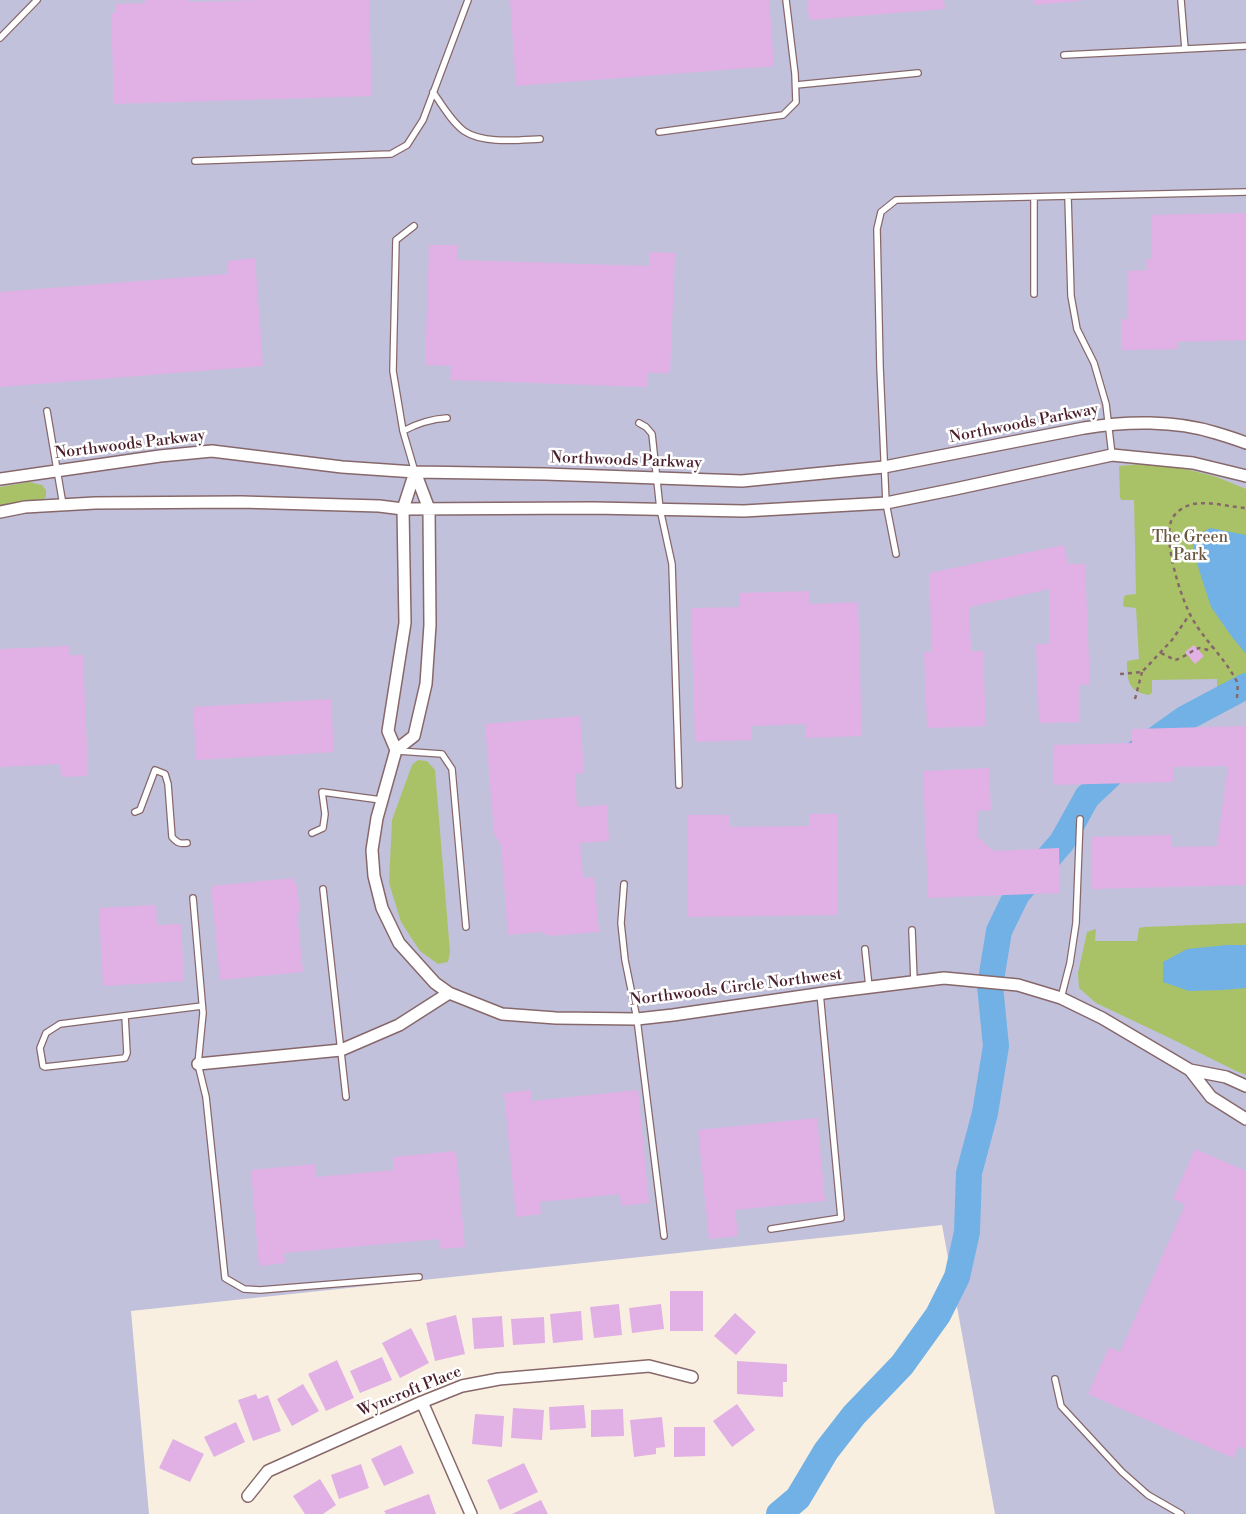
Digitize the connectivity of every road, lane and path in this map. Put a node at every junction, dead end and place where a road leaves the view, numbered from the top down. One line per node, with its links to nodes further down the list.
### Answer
1 (37, 0): 5 (lane)
2 (468, 0): 11 (lane)
3 (786, 0): 10 (lane)
4 (1181, 0): 7 (lane)
5 (0, 38)
6 (1246, 46): 7 (lane)
7 (1184, 49): 8 (lane)
8 (1064, 55)
9 (918, 73): 10 (lane)
10 (796, 85): 12 (lane)
11 (433, 92): 13 (lane); 14 (lane)
12 (659, 132)
13 (540, 139)
14 (195, 161)
15 (1246, 192): 16 (lane)
16 (1068, 196): 17 (lane); 23 (lane)
17 (1034, 197): 19 (lane); 27 (lane)
18 (414, 226): 24 (lane)
19 (1034, 294)
20 (47, 411): 28 (lane)
21 (447, 418): 24 (lane)
22 (639, 424): 31 (lane)
23 (1108, 424): 25 (street, Northwoods Parkway); 26 (lane); 27 (street, Northwoods Parkway)
24 (404, 431): 29 (lane)
25 (1246, 443)
26 (1112, 455): 30 (street); 33 (street)
27 (884, 467): 31 (street, Northwoods Parkway); 33 (lane)
28 (56, 470): 29 (street, Northwoods Parkway); 32 (street, Northwoods Parkway); 34 (lane)
29 (415, 472): 31 (street, Northwoods Parkway); 36 (street); 37 (street)
30 (1246, 476)
31 (657, 478): 38 (lane)
32 (0, 479)
33 (886, 503): 38 (street); 40 (lane)
34 (63, 505): 36 (street); 39 (street)
35 (1246, 508): 41 (path)
36 (403, 509): 37 (street); 48 (street)
37 (429, 509): 38 (street); 48 (street)
38 (660, 509): 49 (lane)
39 (0, 512)
40 (896, 554)
41 (1190, 614): 42 (path); 43 (path)
42 (1214, 646): 43 (path); 46 (path)
43 (1161, 653): 44 (path)
44 (1142, 672): 45 (path); 47 (path)
45 (1120, 674)
46 (1237, 698)
47 (1135, 699)
48 (396, 750): 50 (street, Northwoods Circle Northwest); 58 (lane)
49 (679, 785)
50 (382, 800): 53 (lane); 63 (street, Northwoods Circle Northwest)
51 (135, 812): 54 (lane)
52 (1080, 819): 65 (lane)
53 (312, 833)
54 (187, 843)
55 (624, 884): 68 (lane)
56 (323, 889): 69 (lane)
57 (193, 898): 66 (lane)
58 (466, 927)
59 (912, 930): 61 (lane)
60 (865, 949): 62 (lane)
61 (914, 981): 62 (street, Northwoods Circle Northwest); 65 (street, Northwoods Circle Northwest)
62 (869, 987): 64 (street, Northwoods Circle Northwest)
63 (449, 992): 68 (street, Northwoods Circle Northwest); 69 (street)
64 (820, 993): 68 (street, Northwoods Circle Northwest); 75 (lane)
65 (1061, 998): 71 (street, Northwoods Circle Northwest)
66 (202, 1006): 67 (lane); 70 (lane)
67 (125, 1016): 67 (lane)
68 (637, 1019): 76 (lane)
69 (341, 1050): 70 (street); 73 (lane)
70 (198, 1064): 77 (lane)
71 (1190, 1070): 72 (street, Northwoods Circle Northwest); 74 (street, Northwoods Circle Northwest)
72 (1246, 1086)
73 (346, 1097)
74 (1246, 1119)
75 (771, 1229)
76 (664, 1236)
77 (419, 1276)
78 (692, 1377): 80 (street, Wyncroft Place)
79 (1055, 1379): 83 (lane)
80 (422, 1402): 81 (street, Wyncroft Place); 82 (street)
81 (248, 1496)
82 (471, 1514)
83 (1181, 1514)

